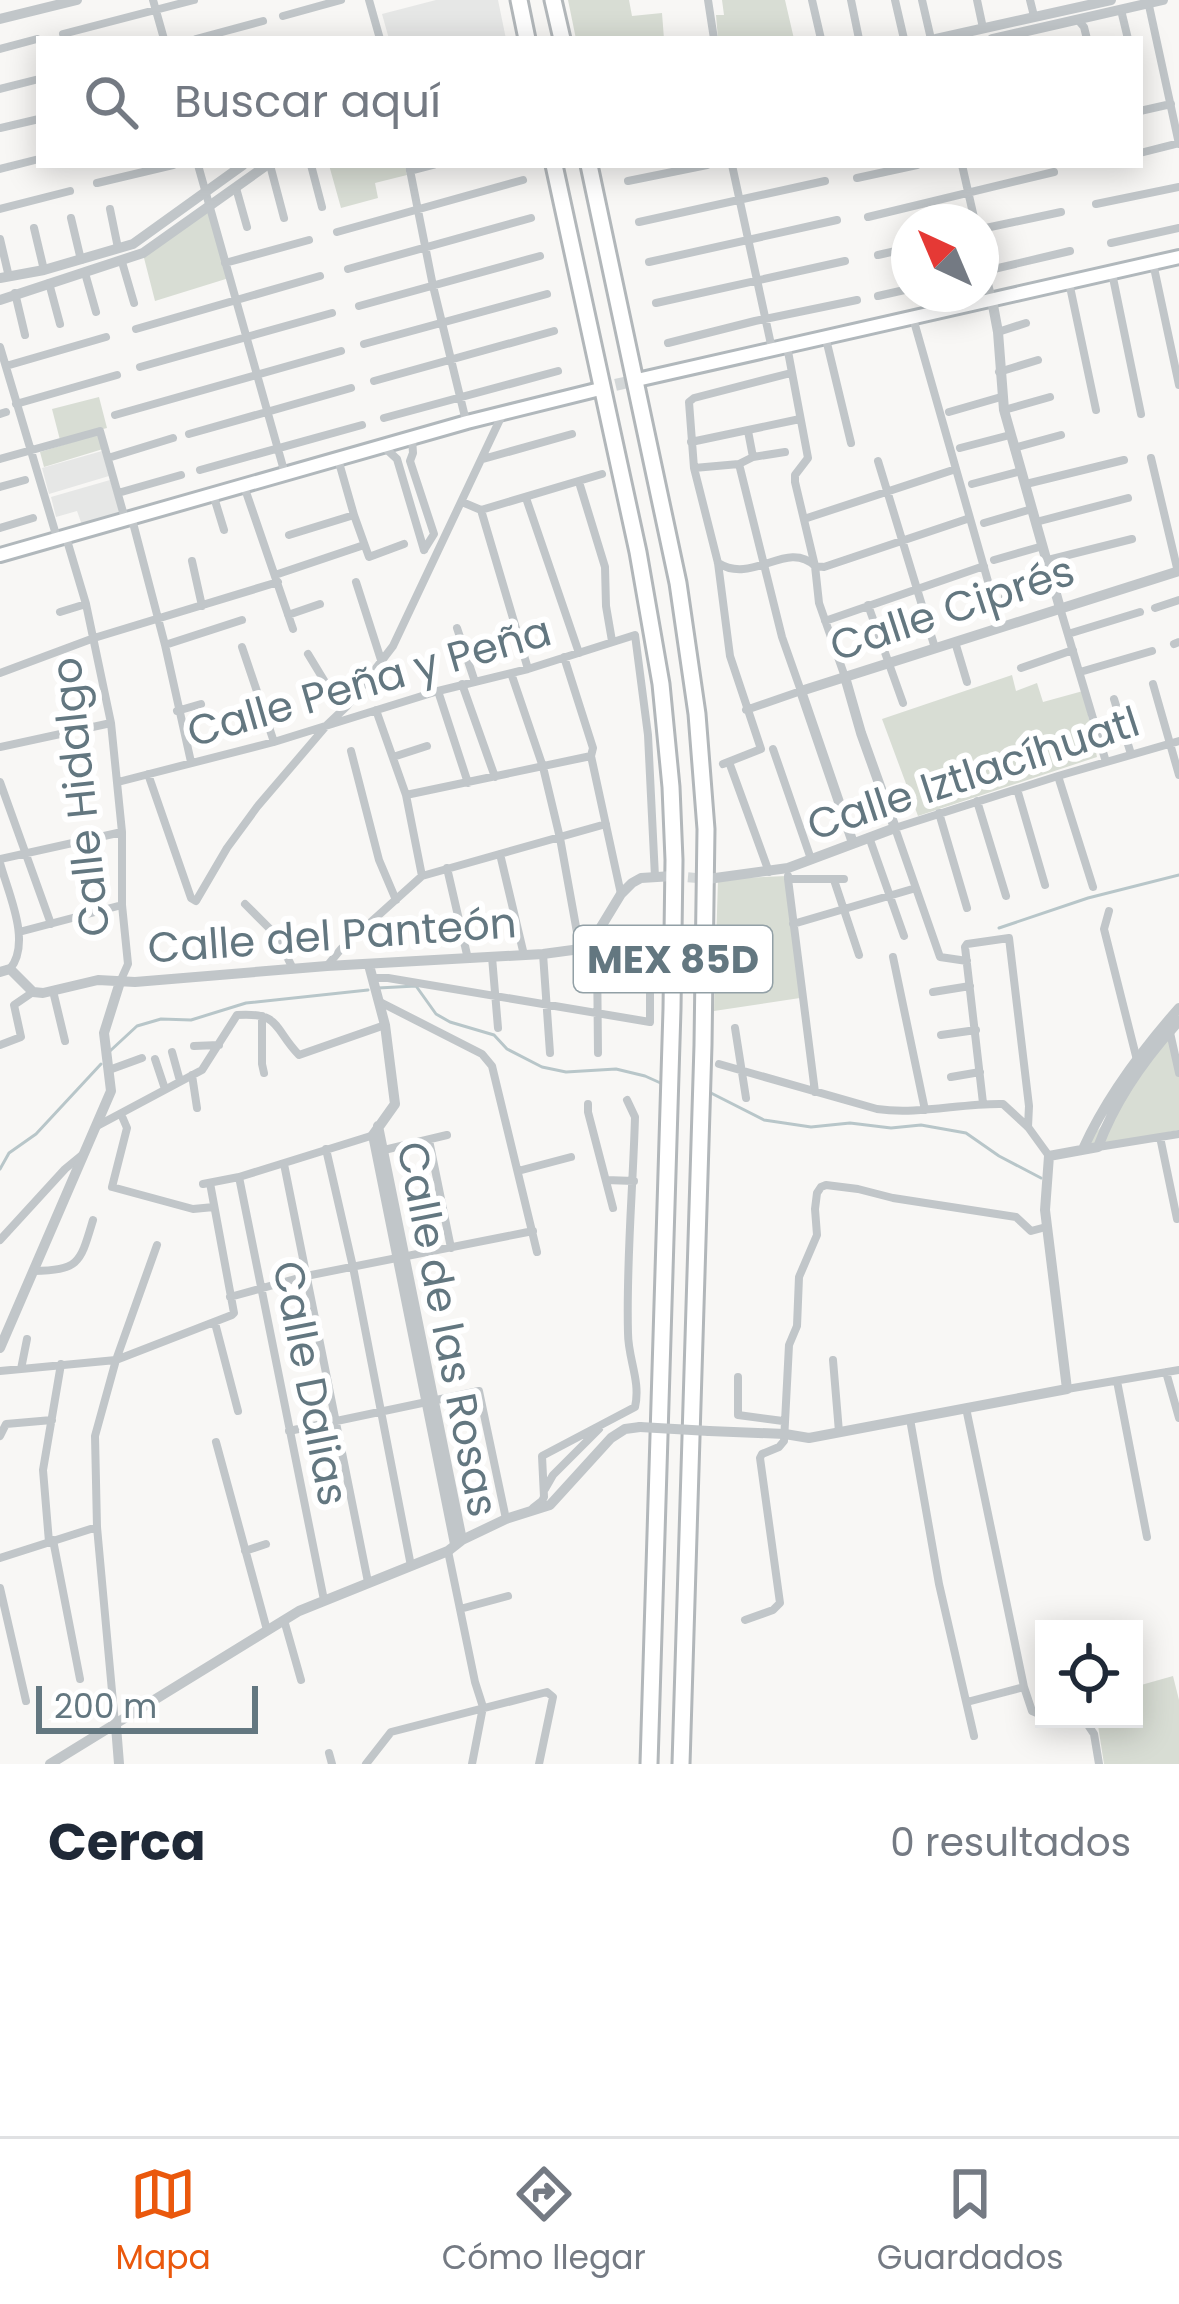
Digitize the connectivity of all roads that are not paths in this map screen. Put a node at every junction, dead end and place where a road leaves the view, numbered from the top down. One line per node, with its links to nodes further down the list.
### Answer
1 (77, 0): 18 (street)
2 (153, 0): 20 (street)
3 (194, 0): 20 (street)
4 (340, 0): 21 (street)
5 (369, 0): 30 (street)
6 (519, 0): 31 (highway)
7 (554, 0): 32 (highway)
8 (708, 0): 33 (street)
9 (812, 0): 34 (street)
10 (850, 0): 35 (street)
11 (895, 0): 36 (street)
12 (922, 0): 37 (street)
13 (977, 0): 25 (street)
14 (1030, 0): 26 (street)
15 (1111, 0): 26 (street)
16 (1163, 0): 17 (street)
17 (1148, 2): 19 (street); 46 (street)
18 (36, 5): 22 (street)
19 (1121, 10): 23 (street); 41 (street)
20 (156, 11): 27 (street); 28 (street)
21 (283, 16)
22 (0, 19)
23 (1078, 20): 26 (street); 40 (street)
24 (263, 21): 29 (street)
25 (983, 28): 26 (street); 38 (street)
26 (1039, 28): 39 (street)
27 (63, 34)
28 (163, 36)
29 (207, 36)
30 (379, 36)
31 (526, 36)
32 (561, 36)
33 (714, 36)
34 (820, 36)
35 (859, 36)
36 (903, 36)
37 (933, 36)
38 (947, 36)
39 (1005, 36)
40 (1086, 36)
41 (1127, 36)
42 (36, 39): 43 (street)
43 (0, 49)
44 (36, 80): 45 (street)
45 (0, 88)
46 (1171, 104): 47 (street); 48 (street)
47 (1143, 110)
48 (1177, 119): 51 (street)
49 (36, 120): 50 (street)
50 (0, 128)
51 (1179, 144): 52 (street)
52 (1143, 152)
53 (36, 160): 67 (street)
54 (160, 168): 73 (street)
55 (198, 168): 78 (street)
56 (239, 168): 78 (street)
57 (264, 168): 75 (street)
58 (269, 168): 90 (street)
59 (312, 168): 82 (street)
60 (410, 168): 84 (street)
61 (555, 168): 524 (highway, MEX 85D)
62 (590, 168): 525 (highway, MEX 85D)
63 (691, 168): 71 (street)
64 (733, 168): 79 (street)
65 (903, 168): 69 (street)
66 (963, 168): 77 (street)
67 (0, 169)
68 (1054, 172): 77 (street)
69 (857, 178)
70 (523, 180): 84 (street)
71 (628, 181)
72 (825, 181): 79 (street)
73 (97, 183)
74 (1179, 187): 81 (street)
75 (236, 188): 83 (street); 95 (street)
76 (70, 190): 85 (street)
77 (968, 192): 80 (street); 88 (street)
78 (205, 194): 83 (street); 107 (street)
79 (739, 199): 93 (street); 101 (street)
80 (970, 204)
81 (1096, 204)
82 (322, 207)
83 (208, 208): 107 (street); 111 (street)
84 (422, 208): 98 (street); 103 (street)
85 (0, 209)
86 (110, 209): 107 (street)
87 (1060, 212): 94 (street)
88 (868, 217)
89 (71, 218): 114 (street)
90 (284, 218)
91 (532, 218): 103 (street)
92 (837, 220): 101 (street)
93 (639, 222)
94 (999, 225)
95 (247, 227)
96 (34, 228): 117 (street)
97 (1179, 228): 102 (street)
98 (337, 232)
99 (0, 239): 120 (street)
100 (309, 240): 111 (street)
101 (748, 240): 112 (street); 121 (street)
102 (1111, 243)
103 (424, 248): 116 (street); 124 (street)
104 (1070, 251): 115 (street)
105 (891, 252): 106 (street)
106 (878, 255)
107 (120, 256): 114 (street); 133 (street)
108 (540, 256): 124 (street)
109 (1179, 257): 113 (main road)
110 (845, 261): 121 (street)
111 (225, 262): 130 (street)
112 (649, 262)
113 (1153, 262): 118 (main road); 169 (street)
114 (83, 266): 117 (street); 123 (street); 136 (street)
115 (999, 267)
116 (348, 269)
117 (44, 270): 120 (street)
118 (1111, 271): 122 (main road); 180 (street)
119 (320, 276): 130 (street)
120 (5, 278)
121 (758, 280): 134 (street); 141 (street)
122 (1069, 280): 129 (main road); 176 (street)
123 (49, 284): 125 (street); 144 (street)
124 (433, 286): 135 (street); 142 (street)
125 (15, 293): 131 (street); 148 (street)
126 (891, 293): 128 (street)
127 (547, 294): 142 (street)
128 (878, 296)
129 (999, 298)
130 (236, 299): 145 (street); 150 (street)
131 (0, 300)
132 (857, 300): 141 (street)
133 (134, 303)
134 (656, 303)
135 (359, 306)
136 (96, 312)
137 (939, 312): 140 (main road)
138 (994, 312): 147 (street)
139 (332, 314): 150 (street)
140 (913, 318): 151 (main road); 196 (street)
141 (765, 319): 152 (street); 156 (street)
142 (442, 322): 153 (street); 158 (street)
143 (1026, 323): 147 (street)
144 (60, 325)
145 (136, 328)
146 (554, 332): 158 (street)
147 (998, 332): 163 (street)
148 (26, 335)
149 (106, 337): 160 (street)
150 (246, 337): 161 (street); 164 (street)
151 (826, 337): 154 (main road); 194 (street)
152 (668, 343)
153 (364, 344)
154 (787, 346): 156 (main road); 165 (street)
155 (0, 347): 160 (street, Calle Hidalgo)
156 (772, 349): 167 (main road)
157 (340, 351): 164 (street)
158 (451, 361): 168 (street); 172 (street)
159 (1038, 361): 163 (street)
160 (6, 366): 175 (street, Calle Hidalgo)
161 (140, 367)
162 (558, 371): 172 (street)
163 (999, 371): 174 (street)
164 (257, 374): 177 (street); 181 (street)
165 (791, 374): 183 (street); 193 (street)
166 (118, 375): 175 (street)
167 (638, 380)
168 (374, 381)
169 (1179, 386)
170 (351, 388): 177 (street)
171 (596, 390): 178 (main road)
172 (461, 397): 182 (street); 184 (street)
173 (1050, 397): 174 (street)
174 (1002, 403): 179 (street); 192 (street)
175 (16, 404): 198 (street, Calle Hidalgo)
176 (1096, 410)
177 (267, 411): 187 (street); 197 (street)
178 (504, 412): 184 (main road); 207 (street)
179 (950, 412)
180 (1142, 414)
181 (115, 415)
182 (384, 418)
183 (800, 419): 186 (street); 234 (street)
184 (467, 422): 191 (main road)
185 (362, 425): 197 (street)
186 (748, 430): 193 (street); 200 (street)
187 (189, 434)
188 (572, 434): 207 (street)
189 (1061, 434): 192 (street)
190 (173, 438): 201 (street)
191 (412, 438): 195 (main road); 206 (street)
192 (1012, 441): 196 (street); 217 (street)
193 (692, 442): 211 (street)
194 (851, 443)
195 (383, 446): 204 (main road); 205 (street)
196 (955, 446): 212 (street)
197 (278, 448): 213 (street); 214 (street)
198 (30, 451): 201 (street); 203 (street); 240 (street, Calle Hidalgo)
199 (784, 452): 200 (street)
200 (753, 457): 210 (street)
201 (108, 458): 224 (street)
202 (1151, 458): 254 (street)
203 (0, 459)
204 (338, 459): 214 (main road); 230 (street)
205 (397, 459): 206 (street); 206 (street)
206 (410, 460)
207 (482, 460): 228 (street)
208 (1124, 460): 217 (street)
209 (878, 461): 223 (street)
210 (739, 464): 211 (street); 251 (street)
211 (694, 468): 250 (street)
212 (956, 469): 223 (street); 233 (street)
213 (200, 470)
214 (285, 474): 221 (main road)
215 (602, 474): 219 (street)
216 (181, 475): 224 (street)
217 (1024, 477): 220 (street); 231 (street)
218 (25, 480): 222 (street)
219 (579, 482): 226 (street); 278 (street)
220 (971, 484)
221 (244, 485): 225 (main road); 255 (street)
222 (0, 487)
223 (887, 491): 234 (street); 242 (street)
224 (118, 493): 235 (street)
225 (213, 494): 235 (main road); 238 (street)
226 (526, 498): 229 (street); 285 (street)
227 (1128, 498): 231 (street)
228 (462, 502): 229 (street); 289 (street)
229 (482, 510): 291 (street)
230 (354, 515): 239 (street); 244 (street)
231 (1034, 516): 236 (street); 245 (street)
232 (33, 518): 237 (street)
233 (970, 518): 242 (street); 253 (street)
234 (804, 519): 252 (street)
235 (129, 520): 240 (main road); 270 (street)
236 (984, 523)
237 (0, 528)
238 (224, 530)
239 (289, 536)
240 (61, 537): 246 (main road); 261 (street, Calle Hidalgo)
241 (1132, 539): 248 (street)
242 (900, 541): 252 (street); 258 (street)
243 (404, 544): 244 (street)
244 (364, 545): 255 (street)
245 (1043, 546): 247 (street); 248 (street)
246 (0, 555)
247 (994, 560)
248 (1048, 560): 257 (street)
249 (192, 561): 264 (street)
250 (718, 563): 251 (street); 308 (street)
251 (764, 564): 252 (street); 302 (street)
252 (815, 566): 272 (street)
253 (984, 566): 258 (street); 273 (street)
254 (1178, 571): 265 (street, Calle Ciprés)
255 (277, 579): 264 (street); 269 (street)
256 (356, 582): 289 (street)
257 (1054, 583): 259 (street); 265 (street)
258 (915, 589): 263 (street); 282 (street)
259 (1005, 597)
260 (1179, 600): 266 (street)
261 (86, 604): 267 (street); 277 (street, Calle Hidalgo)
262 (320, 604): 269 (street)
263 (868, 605): 272 (street); 288 (street)
264 (202, 606): 270 (street)
265 (1060, 608): 273 (street, Calle Ciprés); 276 (street)
266 (1155, 608)
267 (60, 612)
268 (1140, 612): 276 (street)
269 (288, 615): 275 (street)
270 (158, 619): 277 (street); 280 (street)
271 (242, 620): 280 (street)
272 (825, 621): 295 (street)
273 (1001, 627): 279 (street, Calle Ciprés)
274 (457, 628): 296 (street)
275 (293, 629)
276 (1068, 634): 283 (street)
277 (94, 638): 293 (street); 310 (street, Calle Hidalgo)
278 (612, 641): 285 (street, Calle Peña y Peña); 352 (street, Calle Peña y Peña)
279 (955, 642): 282 (street, Calle Ciprés); 297 (street)
280 (165, 645): 309 (street)
281 (242, 647): 313 (street)
282 (934, 648): 288 (street, Calle Ciprés)
283 (1073, 650): 290 (street); 292 (street)
284 (1152, 651): 292 (street)
285 (579, 652): 287 (street, Calle Peña y Peña)
286 (308, 654): 306 (street)
287 (564, 657): 291 (street, Calle Peña y Peña); 320 (street)
288 (889, 661): 295 (street, Calle Ciprés); 304 (street)
289 (382, 663): 306 (street)
290 (1021, 668)
291 (528, 669): 294 (street, Calle Peña y Peña)
292 (1080, 672): 322 (street)
293 (0, 673)
294 (511, 673): 296 (street, Calle Peña y Peña); 324 (street)
295 (845, 676): 302 (street, Calle Ciprés); 337 (street)
296 (475, 682): 298 (street, Calle Peña y Peña)
297 (967, 682)
298 (462, 684): 301 (street, Calle Peña y Peña); 328 (street)
299 (1153, 684): 314 (street)
300 (64, 690): 312 (street)
301 (438, 691): 307 (street, Calle Peña y Peña); 331 (street)
302 (801, 691): 308 (street, Calle Ciprés); 341 (street)
303 (1114, 698): 319 (street)
304 (903, 703)
305 (201, 704): 309 (street)
306 (342, 710): 311 (street)
307 (376, 710): 311 (street, Calle Peña y Peña); 321 (street)
308 (746, 710): 347 (street)
309 (177, 711): 323 (street)
310 (111, 723): 312 (street); 330 (street, Calle Hidalgo)
311 (327, 725): 313 (street, Calle Peña y Peña); 325 (street)
312 (74, 731): 316 (street)
313 (274, 742): 323 (street, Calle Peña y Peña)
314 (1174, 742): 319 (street, Calle Iztlacíhuatl); 326 (street)
315 (428, 746): 321 (street)
316 (0, 748)
317 (773, 749): 344 (street)
318 (350, 751): 361 (street)
319 (1130, 754): 322 (street, Calle Iztlacíhuatl)
320 (592, 756): 324 (street); 336 (street)
321 (393, 757): 333 (street)
322 (1106, 762): 327 (street, Calle Iztlacíhuatl)
323 (191, 763): 325 (street, Calle Peña y Peña)
324 (544, 767): 328 (street); 340 (street)
325 (148, 774): 330 (street, Calle Peña y Peña)
326 (1179, 775)
327 (1058, 776): 332 (street, Calle Iztlacíhuatl); 356 (street)
328 (496, 777): 331 (street)
329 (0, 782): 342 (street)
330 (118, 782): 338 (street, Calle Hidalgo)
331 (468, 783): 333 (street)
332 (1017, 789): 334 (street, Calle Iztlacíhuatl); 355 (street)
333 (406, 795): 351 (street)
334 (977, 801): 335 (street, Calle Iztlacíhuatl); 359 (street)
335 (939, 813): 337 (street, Calle Iztlacíhuatl); 364 (street)
336 (606, 824): 340 (street); 358 (street)
337 (895, 828): 339 (street, Calle Iztlacíhuatl); 357 (street)
338 (122, 832): 342 (street); 353 (street, Calle Hidalgo)
339 (869, 837): 341 (street, Calle Iztlacíhuatl); 360 (street)
340 (560, 838): 343 (street); 371 (street)
341 (853, 843): 344 (street, Calle Iztlacíhuatl)
342 (25, 854): 345 (street); 367 (street)
343 (500, 854): 346 (street); 373 (street)
344 (811, 860): 348 (street, Calle Iztlacíhuatl)
345 (0, 861): 369 (street)
346 (447, 868): 351 (street); 377 (street)
347 (769, 872): 348 (street, Calle Iztlacíhuatl); 354 (street, Calle Iztlacíhuatl)
348 (788, 874): 365 (street); 368 (street)
349 (139, 875): 353 (street)
350 (673, 875): 352 (street)
351 (422, 876): 361 (street)
352 (655, 877): 358 (street)
353 (122, 878): 363 (street, Calle Hidalgo)
354 (708, 880)
355 (1046, 885)
356 (1093, 887)
357 (916, 888): 360 (street); 378 (street)
358 (621, 894): 371 (street)
359 (1006, 896)
360 (890, 897): 365 (street); 370 (street)
361 (396, 900): 380 (street)
362 (245, 904): 381 (street)
363 (122, 905): 367 (street); 383 (street, Calle Hidalgo)
364 (967, 908)
365 (844, 910): 368 (street); 374 (street)
366 (1109, 911): 410 (street)
367 (51, 924): 369 (street)
368 (793, 924): 420 (street)
369 (19, 932): 382 (street)
370 (904, 936)
371 (589, 948): 372 (street, Calle del Panteón); 392 (street); 392 (street)
372 (543, 954): 373 (street, Calle del Panteón); 390 (street)
373 (524, 955): 375 (street, Calle del Panteón)
374 (859, 955)
375 (492, 957): 377 (street, Calle del Panteón); 389 (street)
376 (893, 957): 426 (street)
377 (468, 958): 379 (street, Calle del Panteón)
378 (967, 961): 384 (street); 429 (street)
379 (369, 965): 380 (street, Calle del Panteón); 385 (street)
380 (327, 966): 381 (street, Calle del Panteón)
381 (293, 969): 383 (street, Calle del Panteón)
382 (5, 971): 387 (street)
383 (120, 982): 386 (street, Calle del Panteón); 411 (street)
384 (970, 986): 388 (street); 398 (street)
385 (376, 989): 389 (street); 394 (street); 443 (street)
386 (53, 991): 387 (street, Calle del Panteón); 400 (street)
387 (33, 992): 401 (street)
388 (933, 992)
389 (495, 997): 390 (street); 396 (street)
390 (547, 1007): 392 (street); 405 (street)
391 (1179, 1008): 395 (street)
392 (598, 1015): 406 (street)
393 (262, 1016): 394 (street); 402 (street); 415 (street)
394 (385, 1025): 430 (street)
395 (1172, 1025): 410 (street); 414 (street)
396 (498, 1028)
397 (735, 1028): 412 (street)
398 (976, 1030): 399 (street); 413 (street)
399 (941, 1035)
400 (65, 1041)
401 (0, 1045)
402 (219, 1045): 403 (street); 416 (street)
403 (194, 1046)
404 (172, 1052): 418 (street)
405 (550, 1053)
406 (598, 1053)
407 (142, 1058): 411 (street)
408 (155, 1059): 419 (street)
409 (719, 1064): 412 (street)
410 (1140, 1064): 435 (street); 437 (street)
411 (108, 1066): 428 (street)
412 (741, 1070): 420 (street); 421 (street)
413 (980, 1072): 417 (street); 423 (street)
414 (1179, 1072)
415 (264, 1073)
416 (192, 1075): 418 (street); 425 (street)
417 (951, 1077)
418 (180, 1081): 419 (street)
419 (164, 1089): 427 (street)
420 (815, 1091): 426 (street)
421 (746, 1098)
422 (627, 1100): 446 (street)
423 (983, 1103): 426 (street); 429 (street)
424 (588, 1104): 445 (street)
425 (197, 1108)
426 (925, 1110)
427 (121, 1114): 428 (street); 447 (street)
428 (96, 1126): 439 (street)
429 (1028, 1127): 440 (street)
430 (379, 1128): 436 (street); 438 (street, Calle de las Rosas); 457 (street, Calle de las Rosas)
431 (1179, 1134): 433 (street)
432 (447, 1136): 434 (street)
433 (1160, 1137): 435 (street); 449 (street)
434 (429, 1140): 438 (street); 455 (street)
435 (1098, 1147): 437 (street)
436 (326, 1148): 442 (street); 458 (street)
437 (1083, 1149): 440 (street)
438 (384, 1150): 457 (street, Calle de las Rosas)
439 (83, 1154): 453 (street); 459 (street)
440 (1049, 1156): 451 (street)
441 (571, 1157): 443 (street)
442 (284, 1164): 444 (street); 460 (street)
443 (518, 1171): 452 (street)
444 (239, 1177): 447 (street); 461 (street, Calle Dalias)
445 (606, 1180): 446 (street); 448 (street)
446 (634, 1181): 484 (street)
447 (214, 1207): 462 (street)
448 (613, 1208)
449 (1178, 1219)
450 (93, 1220): 459 (street)
451 (1046, 1227): 475 (street); 485 (street)
452 (532, 1232): 455 (street); 456 (street)
453 (0, 1240)
454 (158, 1245): 466 (street)
455 (451, 1248): 457 (street)
456 (537, 1252)
457 (401, 1257): 458 (street); 476 (street, Calle de las Rosas)
458 (352, 1267): 460 (street); 479 (street)
459 (33, 1271): 465 (street)
460 (307, 1276): 461 (street); 483 (street)
461 (262, 1288): 462 (street); 486 (street, Calle Dalias)
462 (230, 1297): 463 (street)
463 (215, 1323): 466 (street); 478 (street)
464 (27, 1339): 469 (street)
465 (0, 1348)
466 (116, 1360): 468 (street); 493 (street)
467 (833, 1360): 487 (street)
468 (61, 1364): 469 (street); 482 (street)
469 (21, 1369): 471 (street)
470 (1179, 1370): 472 (street)
471 (0, 1371)
472 (1166, 1372): 474 (street); 481 (street)
473 (738, 1377): 485 (street)
474 (1117, 1381): 475 (street); 494 (street)
475 (1067, 1389): 477 (street)
476 (429, 1400): 479 (street); 492 (street); 497 (street, Calle de las Rosas)
477 (966, 1407): 480 (street); 511 (street)
478 (238, 1411)
479 (380, 1411): 483 (street); 500 (street)
480 (910, 1417): 487 (street); 513 (street)
481 (1179, 1418)
482 (52, 1420): 488 (street); 495 (street)
483 (335, 1420): 486 (street); 501 (street)
484 (608, 1421): 490 (street); 490 (street)
485 (784, 1428): 487 (street); 491 (street, bridge); 507 (street)
486 (289, 1430): 504 (street, Calle Dalias)
487 (839, 1432)
488 (0, 1436)
489 (216, 1442): 498 (street)
490 (544, 1490): 491 (street)
491 (532, 1509): 492 (street)
492 (506, 1519): 497 (street)
493 (97, 1527): 495 (street); 516 (street)
494 (1148, 1537)
495 (51, 1541): 499 (street); 509 (street)
496 (266, 1544): 498 (street)
497 (455, 1545): 500 (street); 505 (street)
498 (245, 1551): 508 (street)
499 (0, 1558)
500 (411, 1566): 501 (street)
501 (368, 1582): 504 (street)
502 (0, 1588): 512 (street)
503 (508, 1596): 505 (street)
504 (324, 1600): 506 (street)
505 (460, 1610): 514 (street)
506 (284, 1619): 508 (street); 510 (street)
507 (745, 1621)
508 (267, 1630): 516 (street)
509 (80, 1679)
510 (302, 1680)
511 (1024, 1687): 513 (street); 515 (street)
512 (26, 1701)
513 (967, 1702): 518 (street)
514 (483, 1707): 521 (street); 522 (street); 523 (street)
515 (1035, 1712)
516 (116, 1726): 519 (street); 520 (street)
517 (1090, 1728): 526 (street)
518 (974, 1736)
519 (50, 1764)
520 (119, 1764)
521 (366, 1764)
522 (472, 1764)
523 (539, 1764)
524 (649, 1764)
525 (681, 1764)
526 (1099, 1764)

